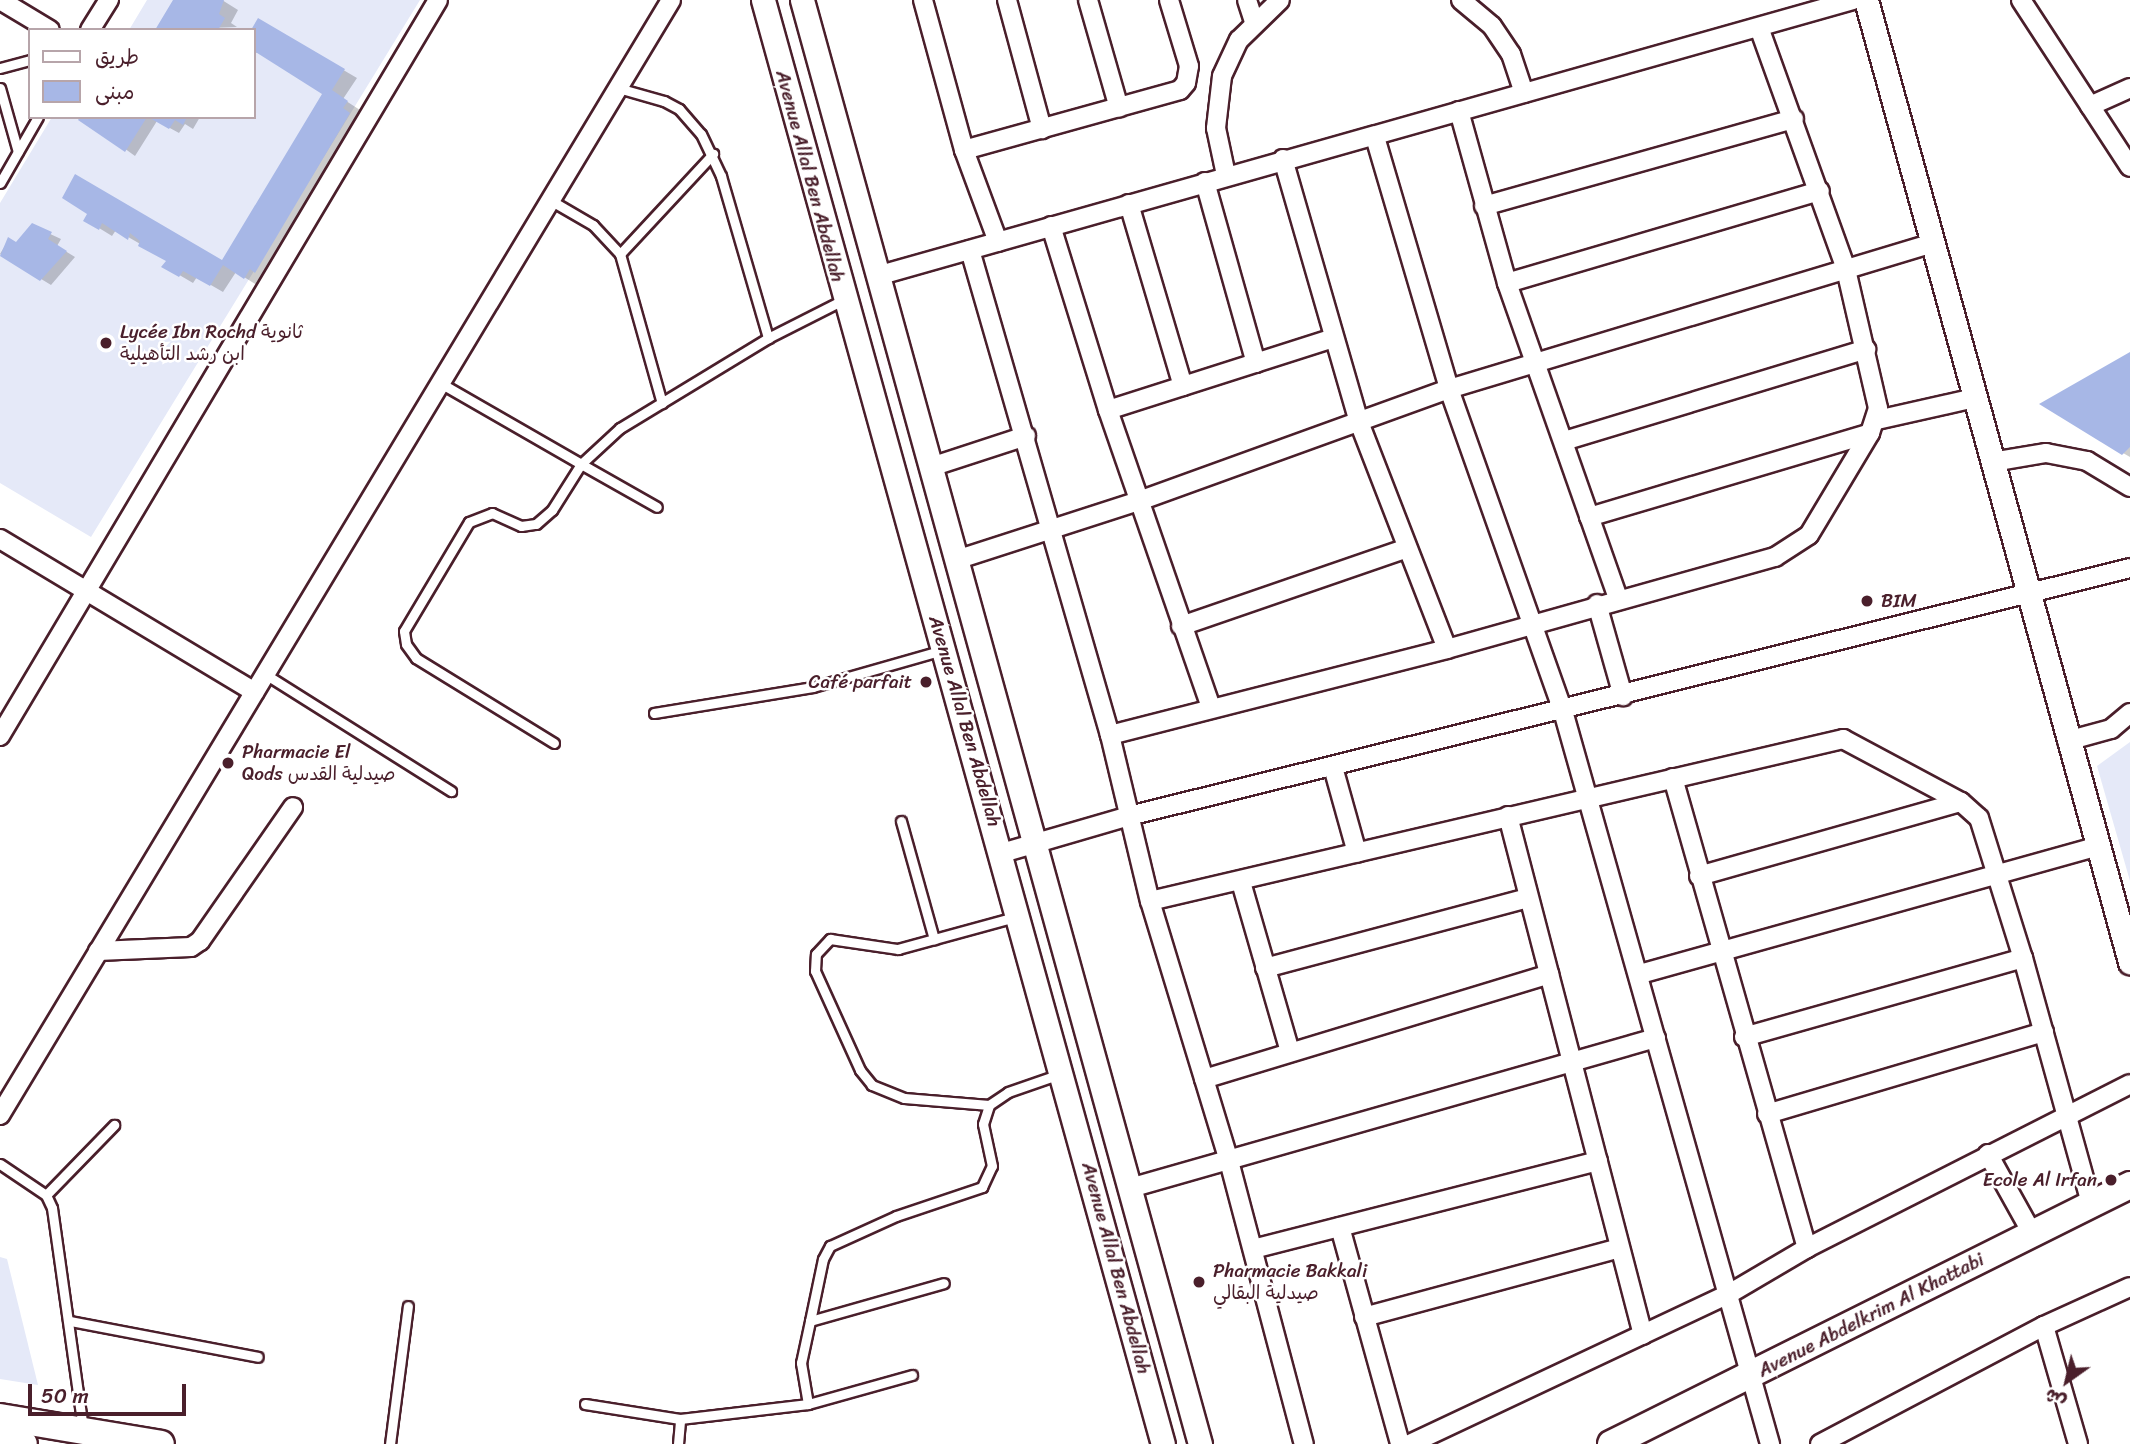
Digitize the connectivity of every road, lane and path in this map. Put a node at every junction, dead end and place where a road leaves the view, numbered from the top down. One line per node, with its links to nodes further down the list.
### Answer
1 (0, 0): 19 (street)
2 (109, 0): 20 (street)
3 (439, 0): 83 (street)
4 (671, 0): 25 (street)
5 (763, 0): 55 (street, Avenue Allal Ben Abdellah)
6 (802, 0): 53 (street, Avenue Allal Ben Abdellah)
7 (923, 0): 35 (street)
8 (1007, 0): 33 (street)
9 (1088, 0): 29 (street)
10 (1169, 0): 29 (street)
11 (1247, 0): 18 (street)
12 (1280, 0): 18 (street)
13 (1487, 0): 17 (street)
14 (1853, 0): 21 (street)
15 (1866, 0): 49 (street)
16 (2021, 0): 28 (street)
17 (1465, 2): 27 (street)
18 (1254, 22): 40 (street)
19 (47, 28)
20 (91, 28)
21 (1759, 28): 27 (street); 32 (street)
22 (28, 61): 23 (lane)
23 (0, 68)
24 (0, 88): 36 (lane)
25 (618, 88): 37 (lane); 44 (street)
26 (2130, 88): 28 (street)
27 (1524, 93): 30 (street)
28 (2090, 106): 39 (street)
29 (1119, 108): 33 (street)
30 (1460, 111): 34 (street); 46 (street)
31 (37, 119): 36 (lane)
32 (1794, 119): 43 (street); 46 (street)
33 (1042, 129): 35 (street)
34 (1375, 137): 38 (street); 63 (street)
35 (964, 150): 48 (street)
36 (18, 152): 42 (lane)
37 (713, 154): 51 (lane); 56 (lane)
38 (1283, 159): 40 (street); 57 (street)
39 (2130, 167)
40 (1226, 175): 41 (street)
41 (1205, 181): 45 (street); 59 (street)
42 (0, 183)
43 (1820, 191): 52 (street); 54 (street)
44 (550, 200): 51 (lane); 61 (street)
45 (1129, 204): 47 (street); 62 (street)
46 (1484, 206): 54 (street)
47 (1051, 226): 48 (street); 66 (street)
48 (998, 242): 50 (street)
49 (1933, 243): 52 (street); 64 (street)
50 (970, 250): 53 (street); 69 (street)
51 (620, 254): 65 (lane)
52 (1846, 269): 58 (street); 60 (street)
53 (877, 276): 73 (street, Avenue Allal Ben Abdellah)
54 (1507, 283): 60 (street)
55 (843, 300): 56 (lane); 90 (street, Avenue Allal Ben Abdellah)
56 (768, 338): 65 (lane)
57 (1333, 338): 59 (street); 67 (street)
58 (1866, 349): 68 (street); 70 (street)
59 (1256, 363): 62 (street)
60 (1535, 363): 63 (street); 70 (street)
61 (442, 384): 72 (lane); 91 (street)
62 (1183, 386): 66 (street)
63 (1449, 389): 67 (street); 87 (street)
64 (1975, 398): 68 (street); 71 (street)
65 (662, 403): 72 (lane)
66 (1108, 410): 75 (street)
67 (1359, 422): 75 (street); 80 (street)
68 (1874, 426): 77 (street); 85 (street)
69 (1026, 436): 73 (street); 78 (street)
70 (1564, 441): 77 (street)
71 (1992, 462): 74 (street); 84 (street)
72 (581, 464): 76 (lane); 101 (lane)
73 (930, 467): 81 (street, Avenue Allal Ben Abdellah)
74 (2130, 487)
75 (1139, 501): 78 (street); 88 (street)
76 (657, 507)
77 (1590, 517): 85 (street)
78 (1053, 530): 81 (street); 98 (street)
79 (0, 539): 83 (street)
80 (1407, 548): 88 (street); 89 (street)
81 (957, 560): 111 (street, Avenue Allal Ben Abdellah)
82 (2130, 568): 84 (street)
83 (84, 591): 92 (street); 99 (street)
84 (2028, 596): 93 (street); 100 (street)
85 (1618, 598): 86 (street)
86 (1597, 604): 87 (street); 93 (street)
87 (1532, 625): 89 (street); 95 (street)
88 (1181, 626): 94 (street)
89 (1447, 649): 94 (street)
90 (944, 650): 96 (lane); 113 (street, Avenue Allal Ben Abdellah)
91 (265, 674): 92 (street); 104 (lane)
92 (254, 692): 122 (street)
93 (1623, 696): 95 (street)
94 (1211, 708): 98 (street)
95 (1563, 711): 102 (street); 105 (street)
96 (654, 713)
97 (2130, 713): 100 (street)
98 (1110, 735): 108 (street)
99 (0, 736)
100 (2067, 741): 112 (street)
101 (554, 743)
102 (1333, 767): 108 (street); 114 (street)
103 (1673, 778): 105 (street); 106 (street); 115 (street)
104 (451, 791)
105 (1586, 798): 109 (street); 128 (street)
106 (1961, 802): 115 (street); 116 (street)
107 (293, 807): 122 (street)
108 (1129, 816): 111 (street); 119 (street)
109 (1508, 816): 114 (street); 118 (street)
110 (901, 821): 121 (lane)
111 (1035, 842): 113 (street); 147 (street, Avenue Allal Ben Abdellah)
112 (2096, 847): 116 (street); 125 (street)
113 (1002, 853): 120 (street, Avenue Allal Ben Abdellah)
114 (1357, 853): 117 (street)
115 (1699, 876): 123 (street)
116 (1997, 876): 123 (street); 124 (street)
117 (1241, 882): 119 (street); 126 (street)
118 (1528, 898): 126 (street); 127 (street)
119 (1150, 901): 135 (street)
120 (1020, 916): 121 (lane); 134 (street, Avenue Allal Ben Abdellah)
121 (934, 940): 137 (lane)
122 (98, 951): 139 (street)
123 (1719, 954): 128 (street); 130 (street)
124 (2024, 958): 129 (street); 130 (street)
125 (2130, 962)
126 (1265, 968): 132 (street)
127 (1549, 974): 132 (street); 133 (street)
128 (1640, 974): 131 (street)
129 (2044, 1032): 138 (street); 140 (street)
130 (1744, 1037): 138 (street)
131 (1656, 1038): 133 (street); 157 (street)
132 (1290, 1052): 135 (street)
133 (1573, 1061): 143 (street); 144 (street)
134 (1063, 1073): 137 (lane); 179 (street, Avenue Allal Ben Abdellah)
135 (1204, 1079): 143 (street)
136 (2130, 1084): 140 (street)
137 (989, 1105): 162 (lane)
138 (1767, 1114): 153 (street)
139 (0, 1115)
140 (2064, 1115): 142 (street); 149 (street)
141 (114, 1125): 148 (lane)
142 (1988, 1154): 151 (street); 153 (street)
143 (1230, 1161): 147 (street); 154 (street)
144 (1598, 1161): 150 (street); 152 (street)
145 (0, 1164): 148 (lane)
146 (2130, 1185): 149 (main road, Avenue Abdelkrim Al Khattabi)
147 (1130, 1188): 180 (street, Avenue Allal Ben Abdellah)
148 (46, 1195): 161 (lane)
149 (2091, 1204): 151 (main road, Avenue Abdelkrim Al Khattabi)
150 (1340, 1227): 154 (street); 160 (street)
151 (2032, 1233): 167 (main road, Avenue Abdelkrim Al Khattabi)
152 (1619, 1248): 160 (street); 164 (street)
153 (1807, 1248): 157 (street)
154 (1253, 1249): 181 (street)
155 (943, 1283): 162 (lane)
156 (2127, 1288): 159 (street); 163 (street)
157 (1729, 1294): 164 (street); 167 (street)
158 (408, 1306): 177 (lane)
159 (2130, 1307)
160 (1364, 1317): 182 (street)
161 (70, 1321): 165 (lane); 172 (lane)
162 (810, 1321): 169 (lane)
163 (2044, 1326): 173 (street); 187 (street)
164 (1643, 1335): 183 (street)
165 (258, 1357)
166 (912, 1375): 169 (lane)
167 (1751, 1377): 184 (main road, Avenue Abdelkrim Al Khattabi); 185 (street)
168 (585, 1404): 171 (lane)
169 (808, 1404): 171 (lane)
170 (0, 1417): 172 (main road)
171 (680, 1419): 178 (lane)
172 (84, 1431): 176 (main road)
173 (1845, 1438): 186 (street)
174 (0, 1440): 175 (main road)
175 (24, 1444)
176 (161, 1444)
177 (390, 1444)
178 (678, 1444)
179 (1163, 1444)
180 (1200, 1444)
181 (1304, 1444)
182 (1400, 1444)
183 (1410, 1444)
184 (1612, 1444)
185 (1770, 1444)
186 (1820, 1444)
187 (2078, 1444)

